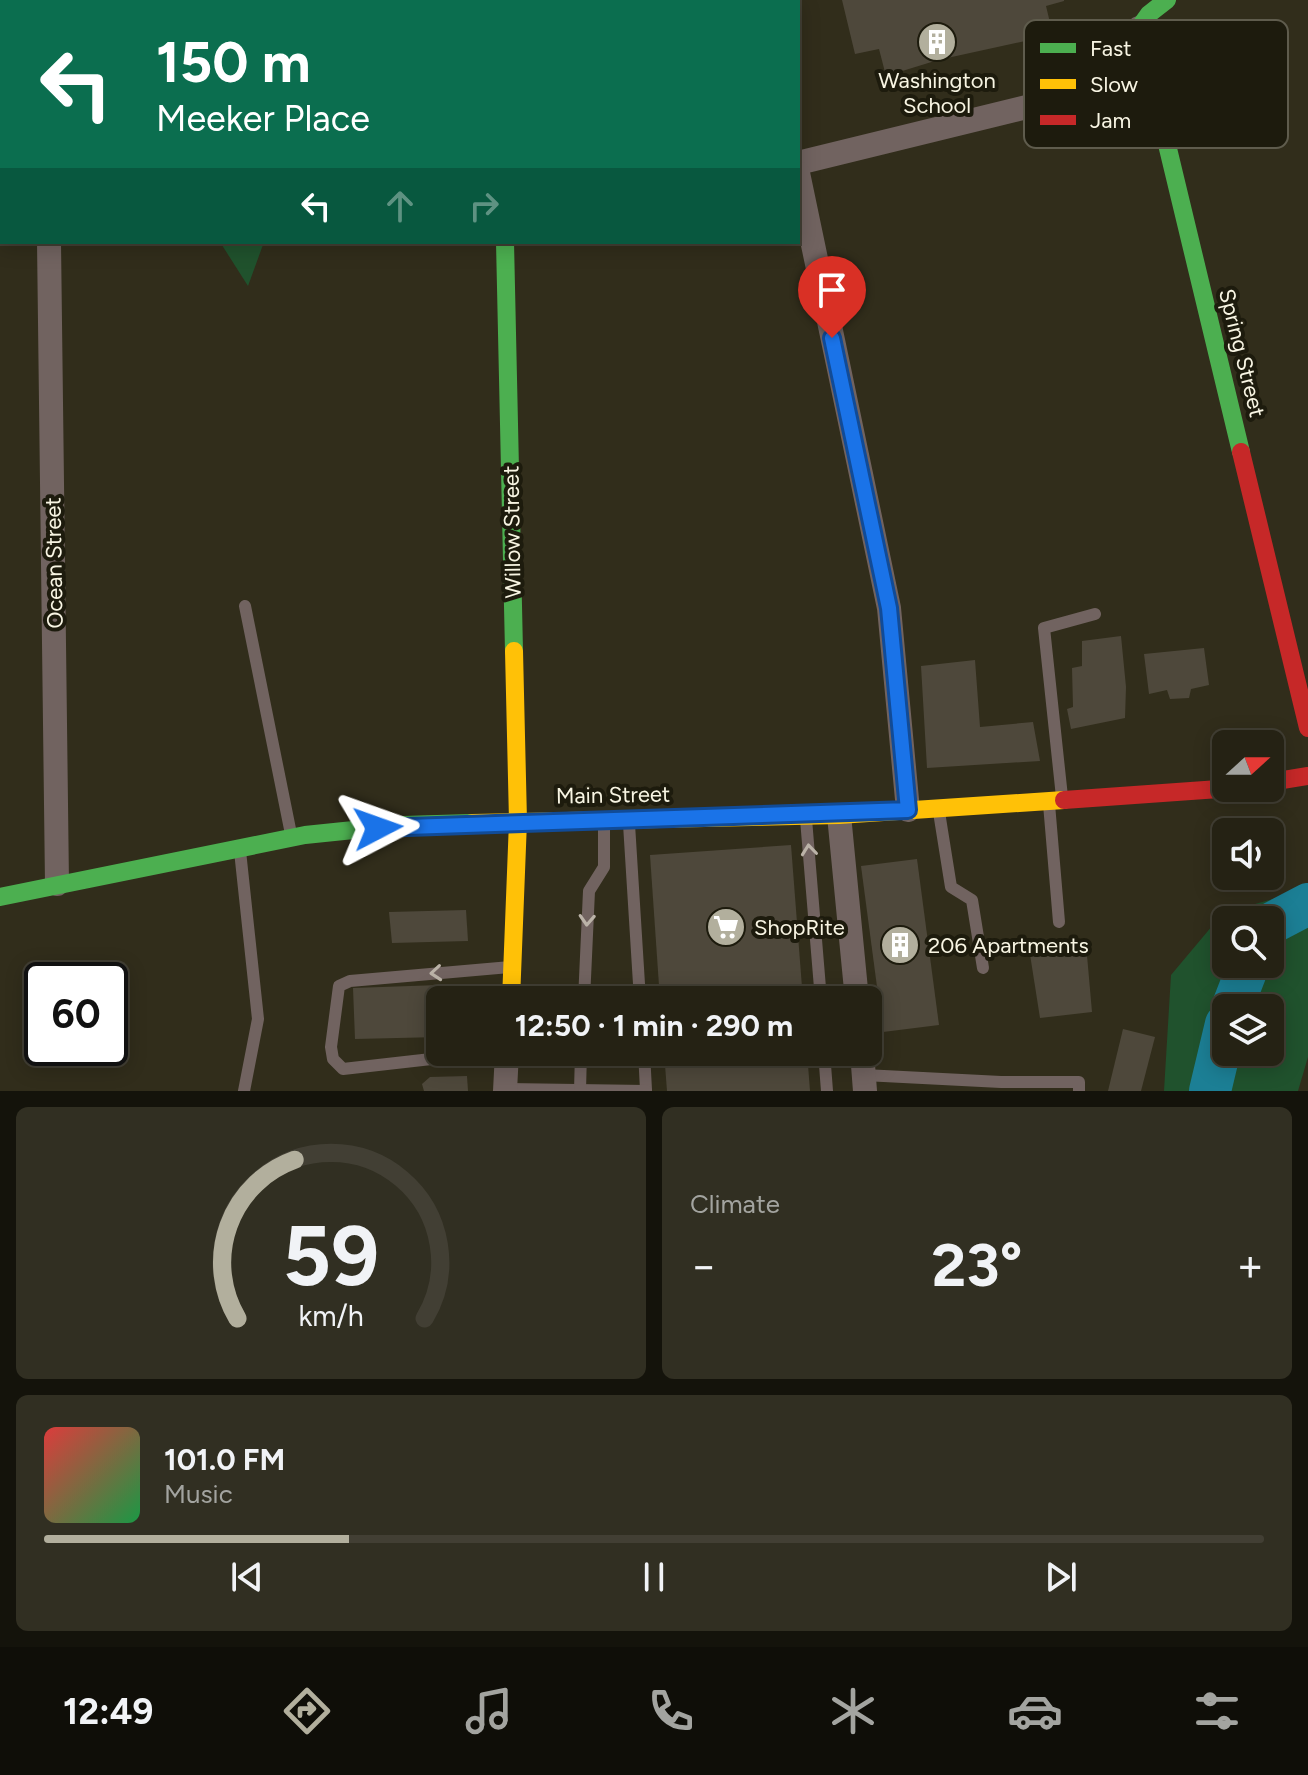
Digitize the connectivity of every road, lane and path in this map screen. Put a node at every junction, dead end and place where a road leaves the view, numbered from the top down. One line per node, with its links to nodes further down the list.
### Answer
1 (1167, 0): 2 (street)
2 (1145, 20)
3 (1024, 108): 5 (street)
4 (1169, 148): 11 (street, Spring Street)
5 (800, 163)
6 (800, 183): 17 (street)
7 (49, 244): 25 (street, Ocean Street)
8 (505, 244): 22 (street, Willow Street)
9 (245, 606): 23 (lane)
10 (1095, 614): 15 (lane)
11 (1308, 728)
12 (1308, 776): 13 (street)
13 (1284, 780)
14 (1212, 790): 15 (street, Main Street)
15 (1056, 801): 16 (street, Main Street); 27 (lane)
16 (939, 808): 17 (street, Main Street); 29 (lane)
17 (908, 810): 19 (street, Main Street)
18 (805, 815): 19 (street, Main Street); 21 (street, Main Street); 33 (lane, one-way to 18)
19 (839, 815): 34 (street)
20 (604, 819): 21 (street, Main Street); 22 (street, Main Street); 31 (lane, one-way to 31)
21 (629, 819): 32 (lane)
22 (518, 821): 23 (street, Main Street); 28 (street, Willow Street)
23 (292, 837): 24 (street, Main Street)
24 (240, 848): 25 (street, Main Street); 43 (lane)
25 (57, 884): 26 (street, Main Street)
26 (0, 897)
27 (1059, 922)
28 (514, 967): 30 (street, Willow Street); 35 (lane, one-way to 35)
29 (983, 968)
30 (512, 986)
31 (585, 986)
32 (639, 986)
33 (820, 986)
34 (856, 986)
35 (426, 1060)
36 (506, 1066): 41 (street)
37 (581, 1066): 42 (lane)
38 (645, 1066): 44 (lane)
39 (825, 1066): 45 (lane)
40 (864, 1073): 46 (lane)
41 (505, 1090): 42 (lane)
42 (580, 1090): 44 (lane)
43 (244, 1091)
44 (646, 1091)
45 (827, 1091)
46 (1079, 1091)

